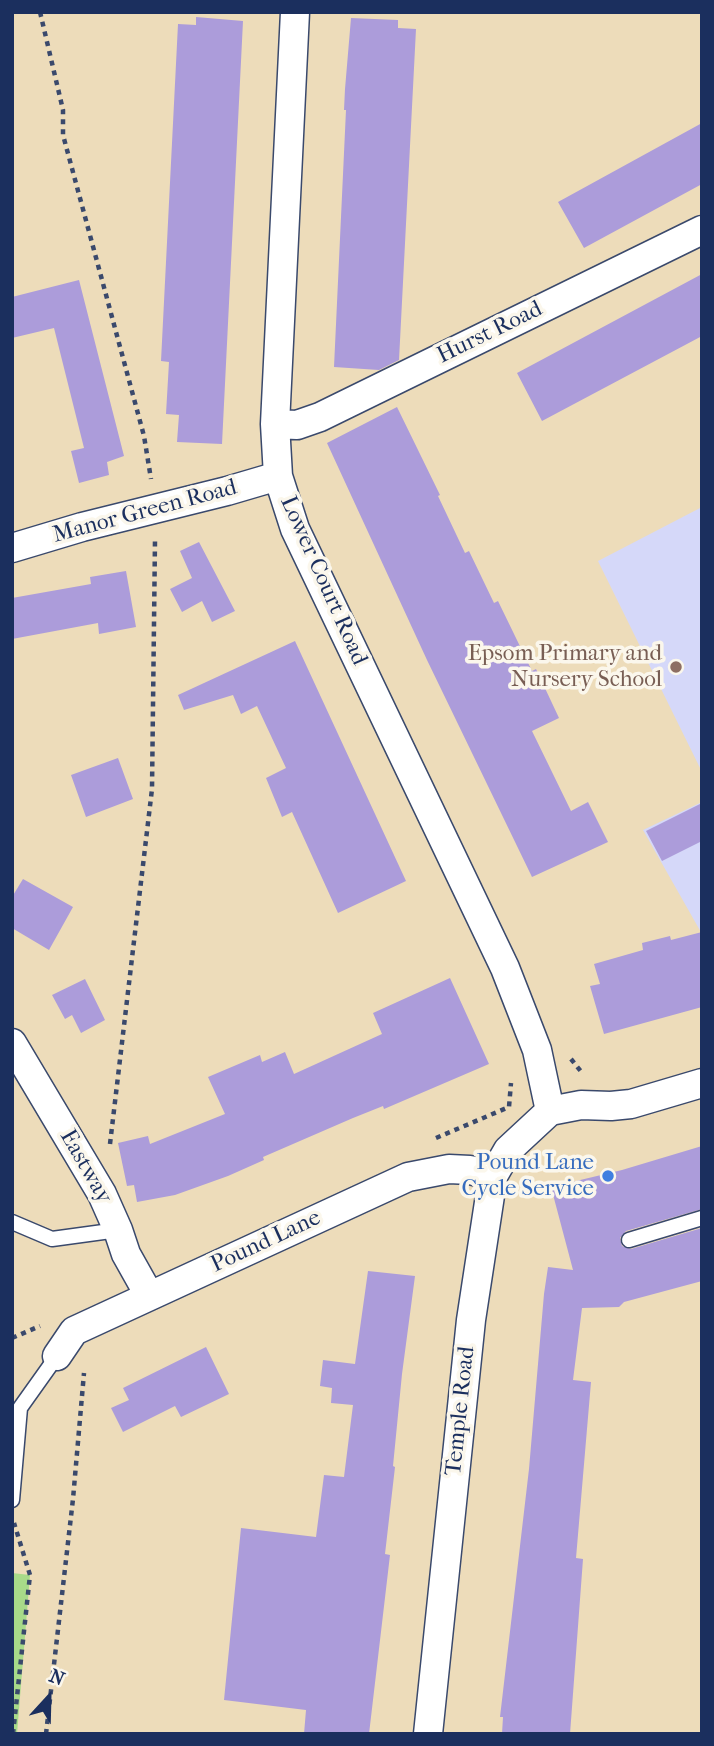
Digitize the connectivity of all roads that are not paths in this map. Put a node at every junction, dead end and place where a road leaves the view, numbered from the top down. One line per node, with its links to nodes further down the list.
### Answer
1 (295, 12): 3 (street, Lower Court Road)
2 (702, 230): 3 (street, Hurst Road)
3 (275, 424): 4 (street, Lower Court Road)
4 (278, 476): 5 (street, Manor Green Road); 8 (street, Lower Court Road)
5 (12, 548)
6 (12, 1043): 12 (street, Eastway)
7 (702, 1083): 8 (street)
8 (550, 1111): 9 (street, Temple Road)
9 (493, 1176): 14 (street, Pound Lane); 17 (street, Temple Road)
10 (702, 1218): 13 (lane)
11 (12, 1222): 12 (lane)
12 (118, 1230): 14 (street, Eastway)
13 (629, 1240)
14 (149, 1295): 15 (street, Pound Lane)
15 (57, 1356): 16 (lane)
16 (12, 1500)
17 (428, 1734)

